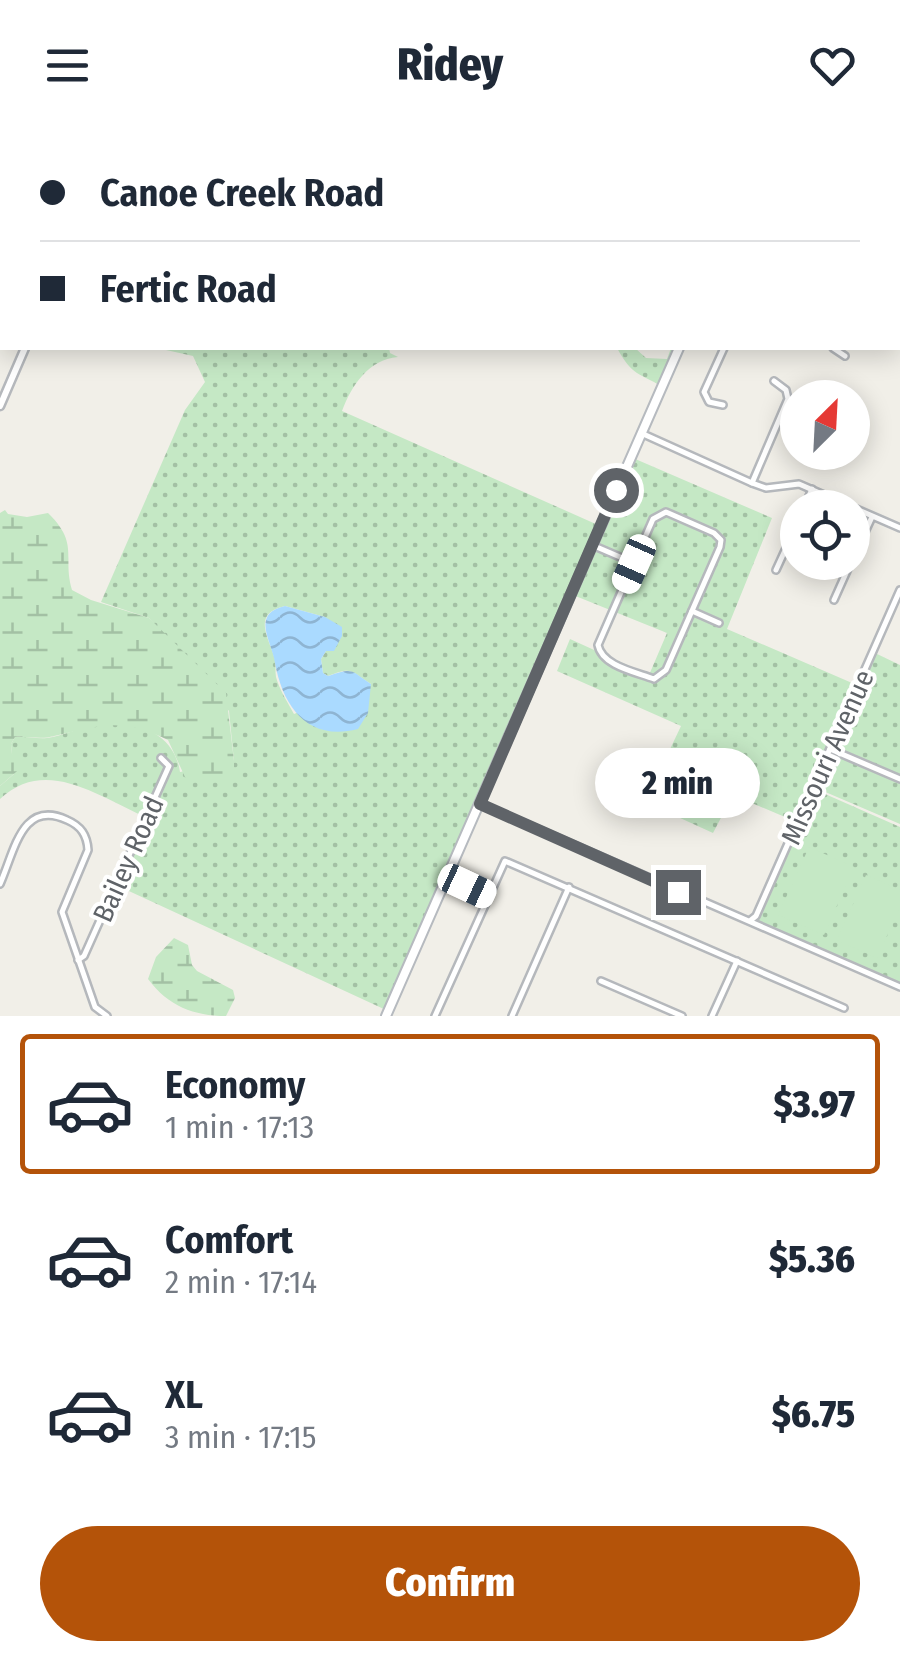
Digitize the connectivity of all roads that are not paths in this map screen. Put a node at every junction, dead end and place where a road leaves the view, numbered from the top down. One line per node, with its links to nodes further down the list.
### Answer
1 (24, 350): 8 (street)
2 (678, 350): 9 (main road)
3 (723, 350): 7 (street)
4 (836, 350): 5 (street)
5 (845, 356)
6 (774, 381): 10 (street)
7 (723, 405)
8 (0, 406)
9 (641, 434): 10 (street); 15 (main road)
10 (752, 483): 11 (street)
11 (812, 489): 12 (street)
12 (872, 516): 13 (street); 14 (street)
13 (870, 520)
14 (900, 528)
15 (592, 546): 17 (street); 27 (main road)
16 (780, 561): 18 (street)
17 (634, 564): 22 (street); 22 (street)
18 (776, 570)
19 (843, 580): 21 (street)
20 (900, 590): 24 (street, Missouri Avenue)
21 (834, 600)
22 (692, 611): 23 (street)
23 (718, 623)
24 (830, 749): 26 (street); 32 (street, Missouri Avenue)
25 (162, 758): 33 (street, Bailey Road)
26 (900, 779)
27 (480, 804): 28 (main road); 32 (street)
28 (447, 877): 31 (street); 39 (main road)
29 (0, 884): 33 (street)
30 (569, 887): 31 (street); 34 (street); 41 (street)
31 (487, 896): 40 (street)
32 (751, 920): 36 (street)
33 (78, 960): 38 (street)
34 (737, 962): 37 (street); 43 (street)
35 (601, 981): 42 (street)
36 (900, 987)
37 (844, 1008)
38 (107, 1016)
39 (386, 1016)
40 (434, 1016)
41 (512, 1016)
42 (682, 1016)
43 (712, 1016)

